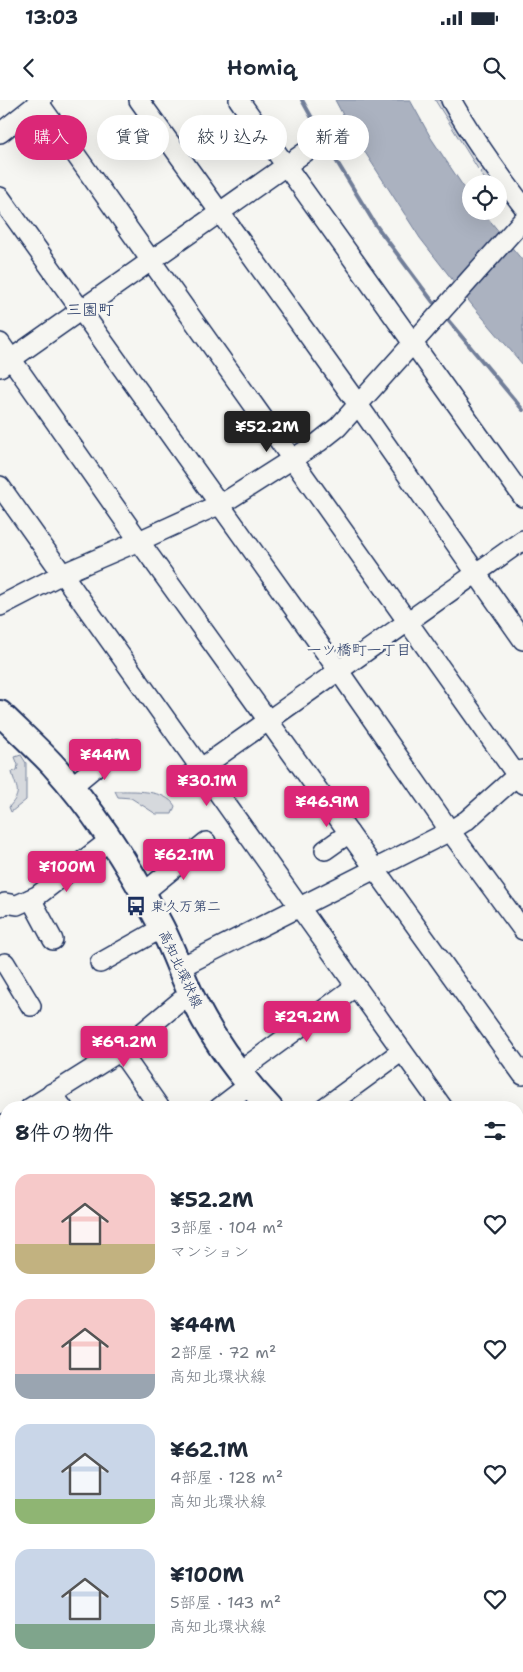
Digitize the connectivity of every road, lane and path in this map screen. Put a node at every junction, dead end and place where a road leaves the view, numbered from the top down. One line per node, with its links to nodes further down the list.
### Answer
1 (139, 100): 10 (street)
2 (239, 100): 7 (street)
3 (451, 100): 9 (street)
4 (41, 101): 5 (street); 12 (street)
5 (0, 132)
6 (297, 157): 7 (street)
7 (286, 165): 10 (street); 15 (street)
8 (0, 196): 13 (street)
9 (523, 206)
10 (219, 213): 12 (street); 17 (street)
11 (518, 225): 15 (street)
12 (151, 261): 13 (street); 18 (street)
13 (81, 310): 16 (street); 21 (street)
14 (0, 343): 16 (street)
15 (413, 343): 17 (street); 20 (street)
16 (6, 363): 23 (street)
17 (358, 405): 18 (street); 24 (street)
18 (292, 460): 21 (street); 27 (street)
19 (2, 494): 25 (street)
20 (523, 497)
21 (220, 505): 23 (street); 29 (street)
22 (523, 540): 24 (street)
23 (140, 541): 25 (street); 31 (street)
24 (476, 573): 27 (street); 28 (street)
25 (62, 574): 26 (street); 33 (street)
26 (0, 606)
27 (407, 621): 29 (street); 34 (street)
28 (523, 640)
29 (338, 670): 31 (street); 37 (street)
30 (0, 714): 36 (main road, 高知北環状線)
31 (268, 720): 33 (street); 38 (street)
32 (117, 749): 36 (street)
33 (200, 769): 35 (street); 46 (street)
34 (521, 777): 37 (street)
35 (180, 781)
36 (71, 787): 39 (main road, 高知北環状線)
37 (450, 831): 42 (street); 48 (street)
38 (348, 833): 41 (street); 42 (street)
39 (110, 840): 43 (main road, 高知北環状線); 44 (street)
40 (206, 842): 43 (street)
41 (324, 850)
42 (374, 869): 46 (street); 58 (street)
43 (142, 894): 47 (main road, 高知北環状線)
44 (31, 899): 45 (street); 49 (street)
45 (2, 901)
46 (300, 908): 52 (street); 53 (street)
47 (162, 928): 51 (street); 52 (main road, 高知北環状線)
48 (523, 930)
49 (53, 940)
50 (2, 961): 55 (street)
51 (100, 963)
52 (179, 968): 54 (main road, 高知北環状線)
53 (356, 986): 57 (street); 59 (street)
54 (190, 993): 56 (street); 59 (main road, 高知北環状線)
55 (32, 1006)
56 (120, 1051): 60 (street); 61 (street)
57 (402, 1051): 64 (street); 65 (street)
58 (523, 1075)
59 (244, 1079): 62 (street); 63 (main road, 高知北環状線)
60 (58, 1100)
61 (155, 1101)
62 (225, 1101)
63 (264, 1101)
64 (334, 1101)
65 (439, 1101)

